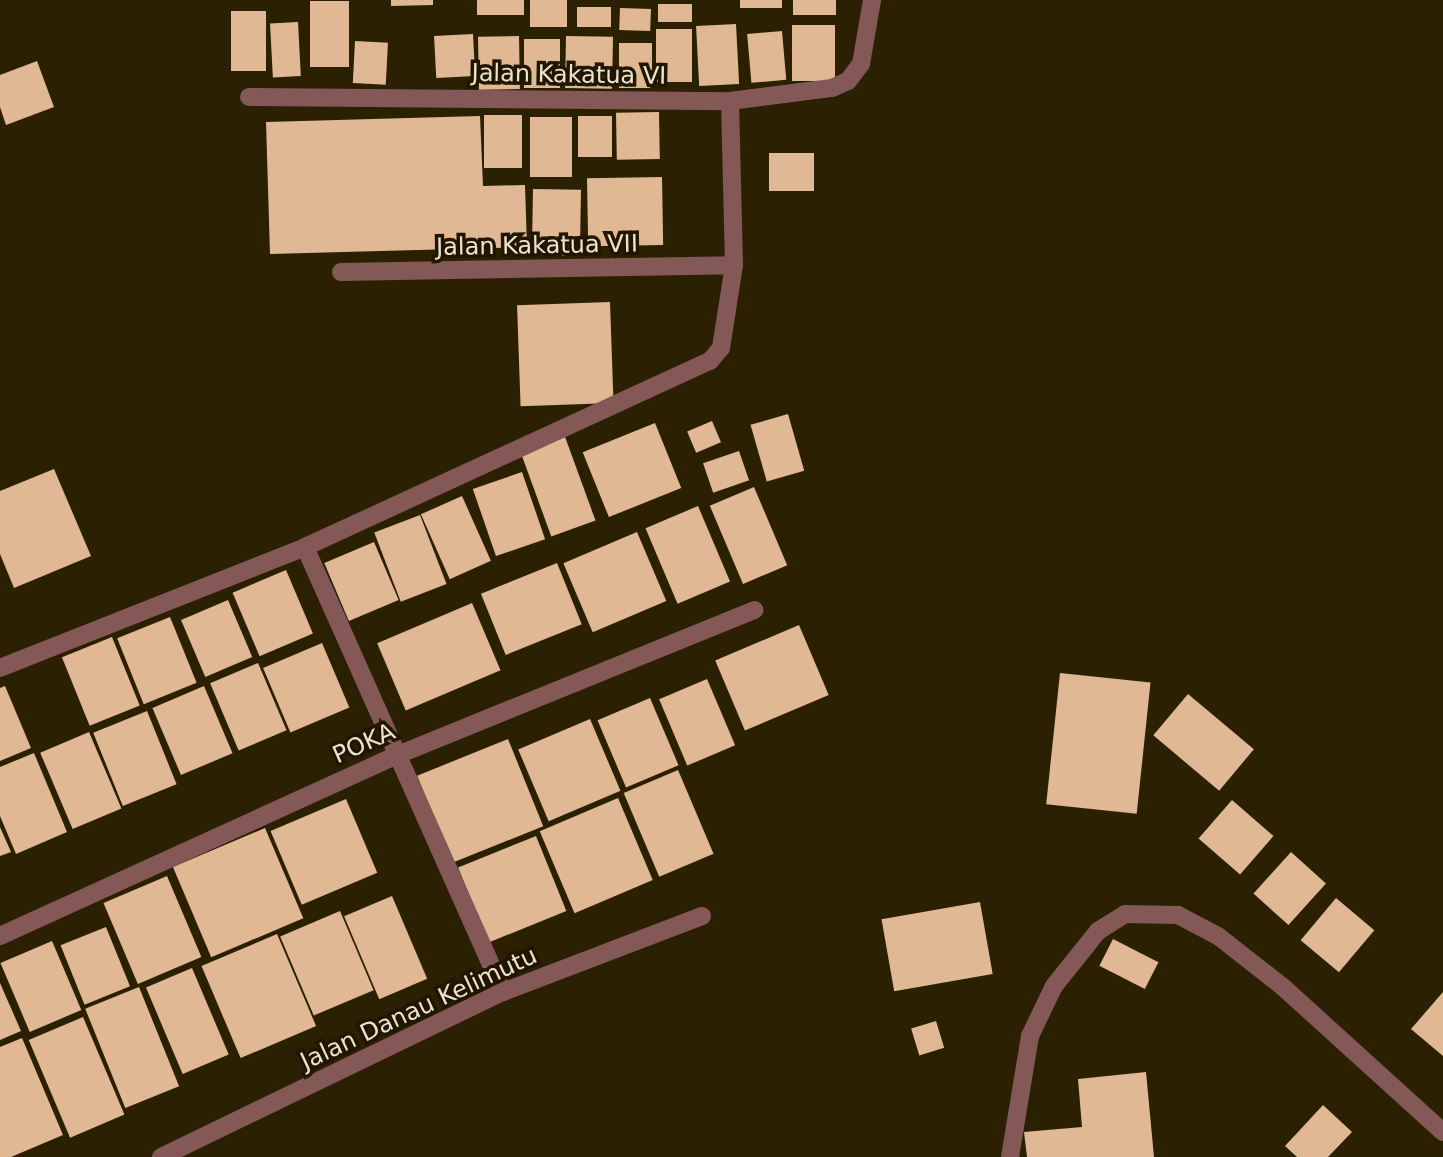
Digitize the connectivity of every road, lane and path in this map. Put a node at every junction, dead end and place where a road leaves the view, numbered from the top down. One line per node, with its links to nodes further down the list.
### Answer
1 (872, 0): 2 (street); 4 (street, Jalan Kakatua VI)
2 (880, 0)
3 (249, 97): 4 (street, Jalan Kakatua VI)
4 (730, 101): 5 (street)
5 (734, 265): 6 (street, Jalan Kakatua VII); 7 (street)
6 (341, 272)
7 (305, 547): 9 (street); 10 (street)
8 (754, 610): 10 (street, POKA)
9 (0, 668)
10 (395, 756): 12 (street, POKA); 13 (street)
11 (702, 916): 13 (street, Jalan Danau Kelimutu)
12 (0, 936)
13 (503, 992): 15 (street, Jalan Danau Kelimutu)
14 (1443, 1132): 16 (street)
15 (161, 1157)
16 (1010, 1157)

